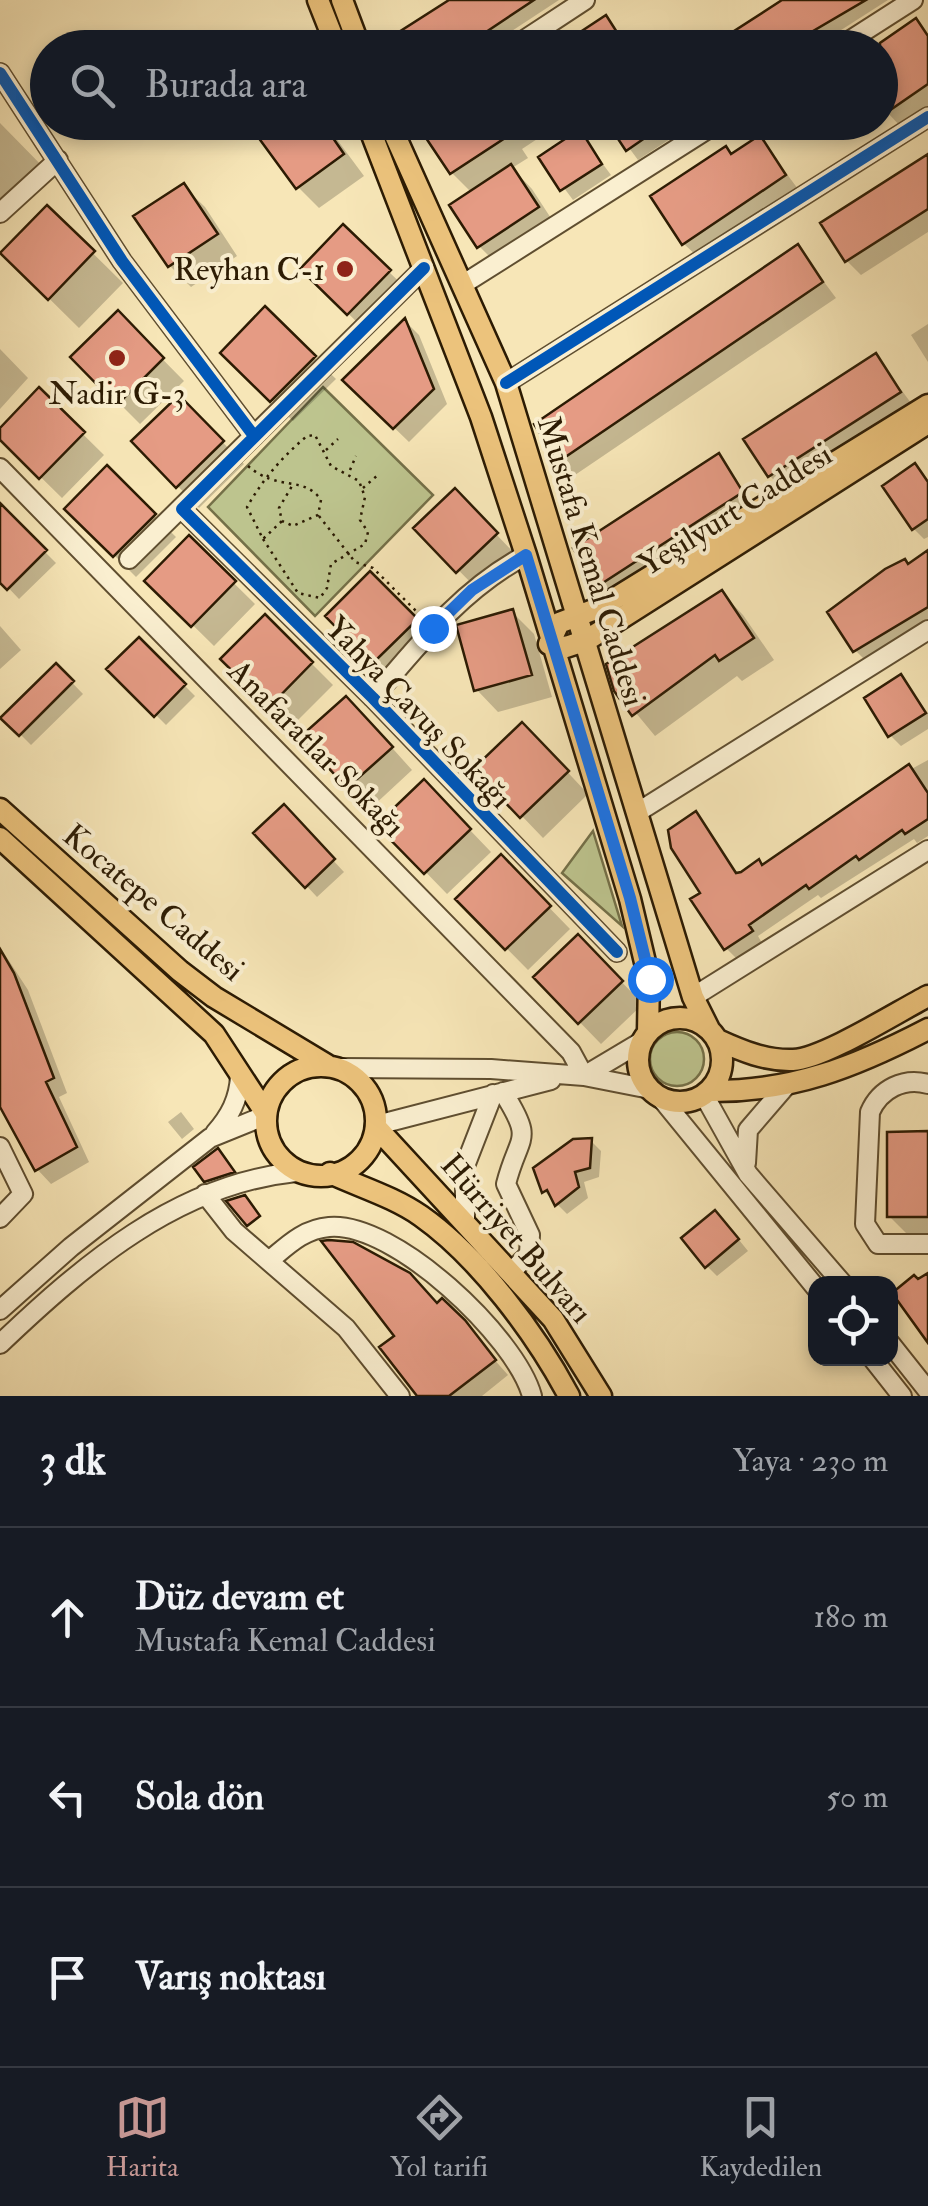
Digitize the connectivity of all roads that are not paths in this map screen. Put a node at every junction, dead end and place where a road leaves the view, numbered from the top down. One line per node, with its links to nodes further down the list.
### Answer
1 (318, 0): 5 (main road)
2 (342, 0): 6 (main road)
3 (585, 0): 7 (street)
4 (914, 0): 8 (street)
5 (330, 30)
6 (353, 30)
7 (539, 30)
8 (866, 30)
9 (0, 73): 10 (street)
10 (30, 118)
11 (928, 118): 12 (street)
12 (898, 137)
13 (45, 140): 18 (street)
14 (373, 140): 20 (main road, Mustafa Kemal Caddesi)
15 (399, 140): 21 (main road, Mustafa Kemal Caddesi)
16 (690, 140): 21 (street)
17 (893, 140): 22 (street)
18 (58, 160): 19 (street); 25 (street)
19 (0, 212)
20 (424, 268): 25 (street); 28 (main road, Mustafa Kemal Caddesi)
21 (464, 283): 22 (main road, Mustafa Kemal Caddesi)
22 (506, 382): 30 (main road, Mustafa Kemal Caddesi)
23 (928, 405): 30 (main road, Yeşilyurt Caddesi)
24 (928, 424): 32 (main road, Yeşilyurt Caddesi)
25 (254, 436): 27 (street)
26 (0, 468): 47 (street, Anafaratlar Sokağı)
27 (182, 509): 29 (street); 34 (street, Yahya Çavuş Sokağı)
28 (526, 555): 33 (main road, Mustafa Kemal Caddesi); 34 (street)
29 (129, 559)
30 (577, 614): 32 (main road, Mustafa Kemal Caddesi); 33 (main road, Yeşilyurt Caddesi)
31 (928, 630): 36 (street)
32 (588, 640): 33 (main road, Yeşilyurt Caddesi); 36 (main road, Mustafa Kemal Caddesi)
33 (549, 644): 44 (main road, Mustafa Kemal Caddesi)
34 (373, 698): 39 (street, Yahya Çavuş Sokağı)
35 (0, 808): 45 (main road, Kocatepe Caddesi)
36 (638, 812): 41 (main road, Mustafa Kemal Caddesi)
37 (0, 838): 46 (main road, Kocatepe Caddesi)
38 (928, 850): 41 (street)
39 (617, 952)
40 (928, 996): 43 (main road)
41 (693, 997): 43 (main road, Mustafa Kemal Caddesi)
42 (926, 1033): 50 (main road)
43 (714, 1034): 44 (main road); 52 (main road)
44 (644, 1037): 47 (street); 53 (main road)
45 (334, 1067): 48 (street); 54 (main road); 55 (main road)
46 (240, 1076): 54 (main road, Kocatepe Caddesi); 56 (street)
47 (584, 1076): 48 (street); 53 (street)
48 (561, 1077): 51 (street)
49 (928, 1084): 64 (street)
50 (785, 1087): 52 (main road); 60 (street)
51 (498, 1093): 55 (street); 63 (street); 66 (street)
52 (706, 1093): 53 (main road); 60 (street)
53 (655, 1094): 68 (street)
54 (265, 1114): 56 (street); 58 (main road)
55 (377, 1126): 59 (main road); 63 (main road, Hürriyet Bulvarı)
56 (210, 1138): 69 (street)
57 (0, 1147): 62 (street)
58 (296, 1172): 59 (main road); 61 (street)
59 (330, 1173): 76 (main road, Hürriyet Bulvarı)
60 (748, 1174): 67 (street)
61 (205, 1194): 65 (street); 70 (street)
62 (0, 1218)
63 (466, 1222): 66 (main road, Hürriyet Bulvarı)
64 (928, 1244)
65 (270, 1260): 74 (street); 75 (street)
66 (512, 1271): 77 (main road, Hürriyet Bulvarı)
67 (836, 1276)
68 (808, 1278)
69 (0, 1310)
70 (0, 1344)
71 (898, 1354): 73 (street)
72 (878, 1366): 78 (street)
73 (928, 1391)
74 (400, 1396)
75 (532, 1396)
76 (569, 1396)
77 (600, 1396)
78 (902, 1396)

